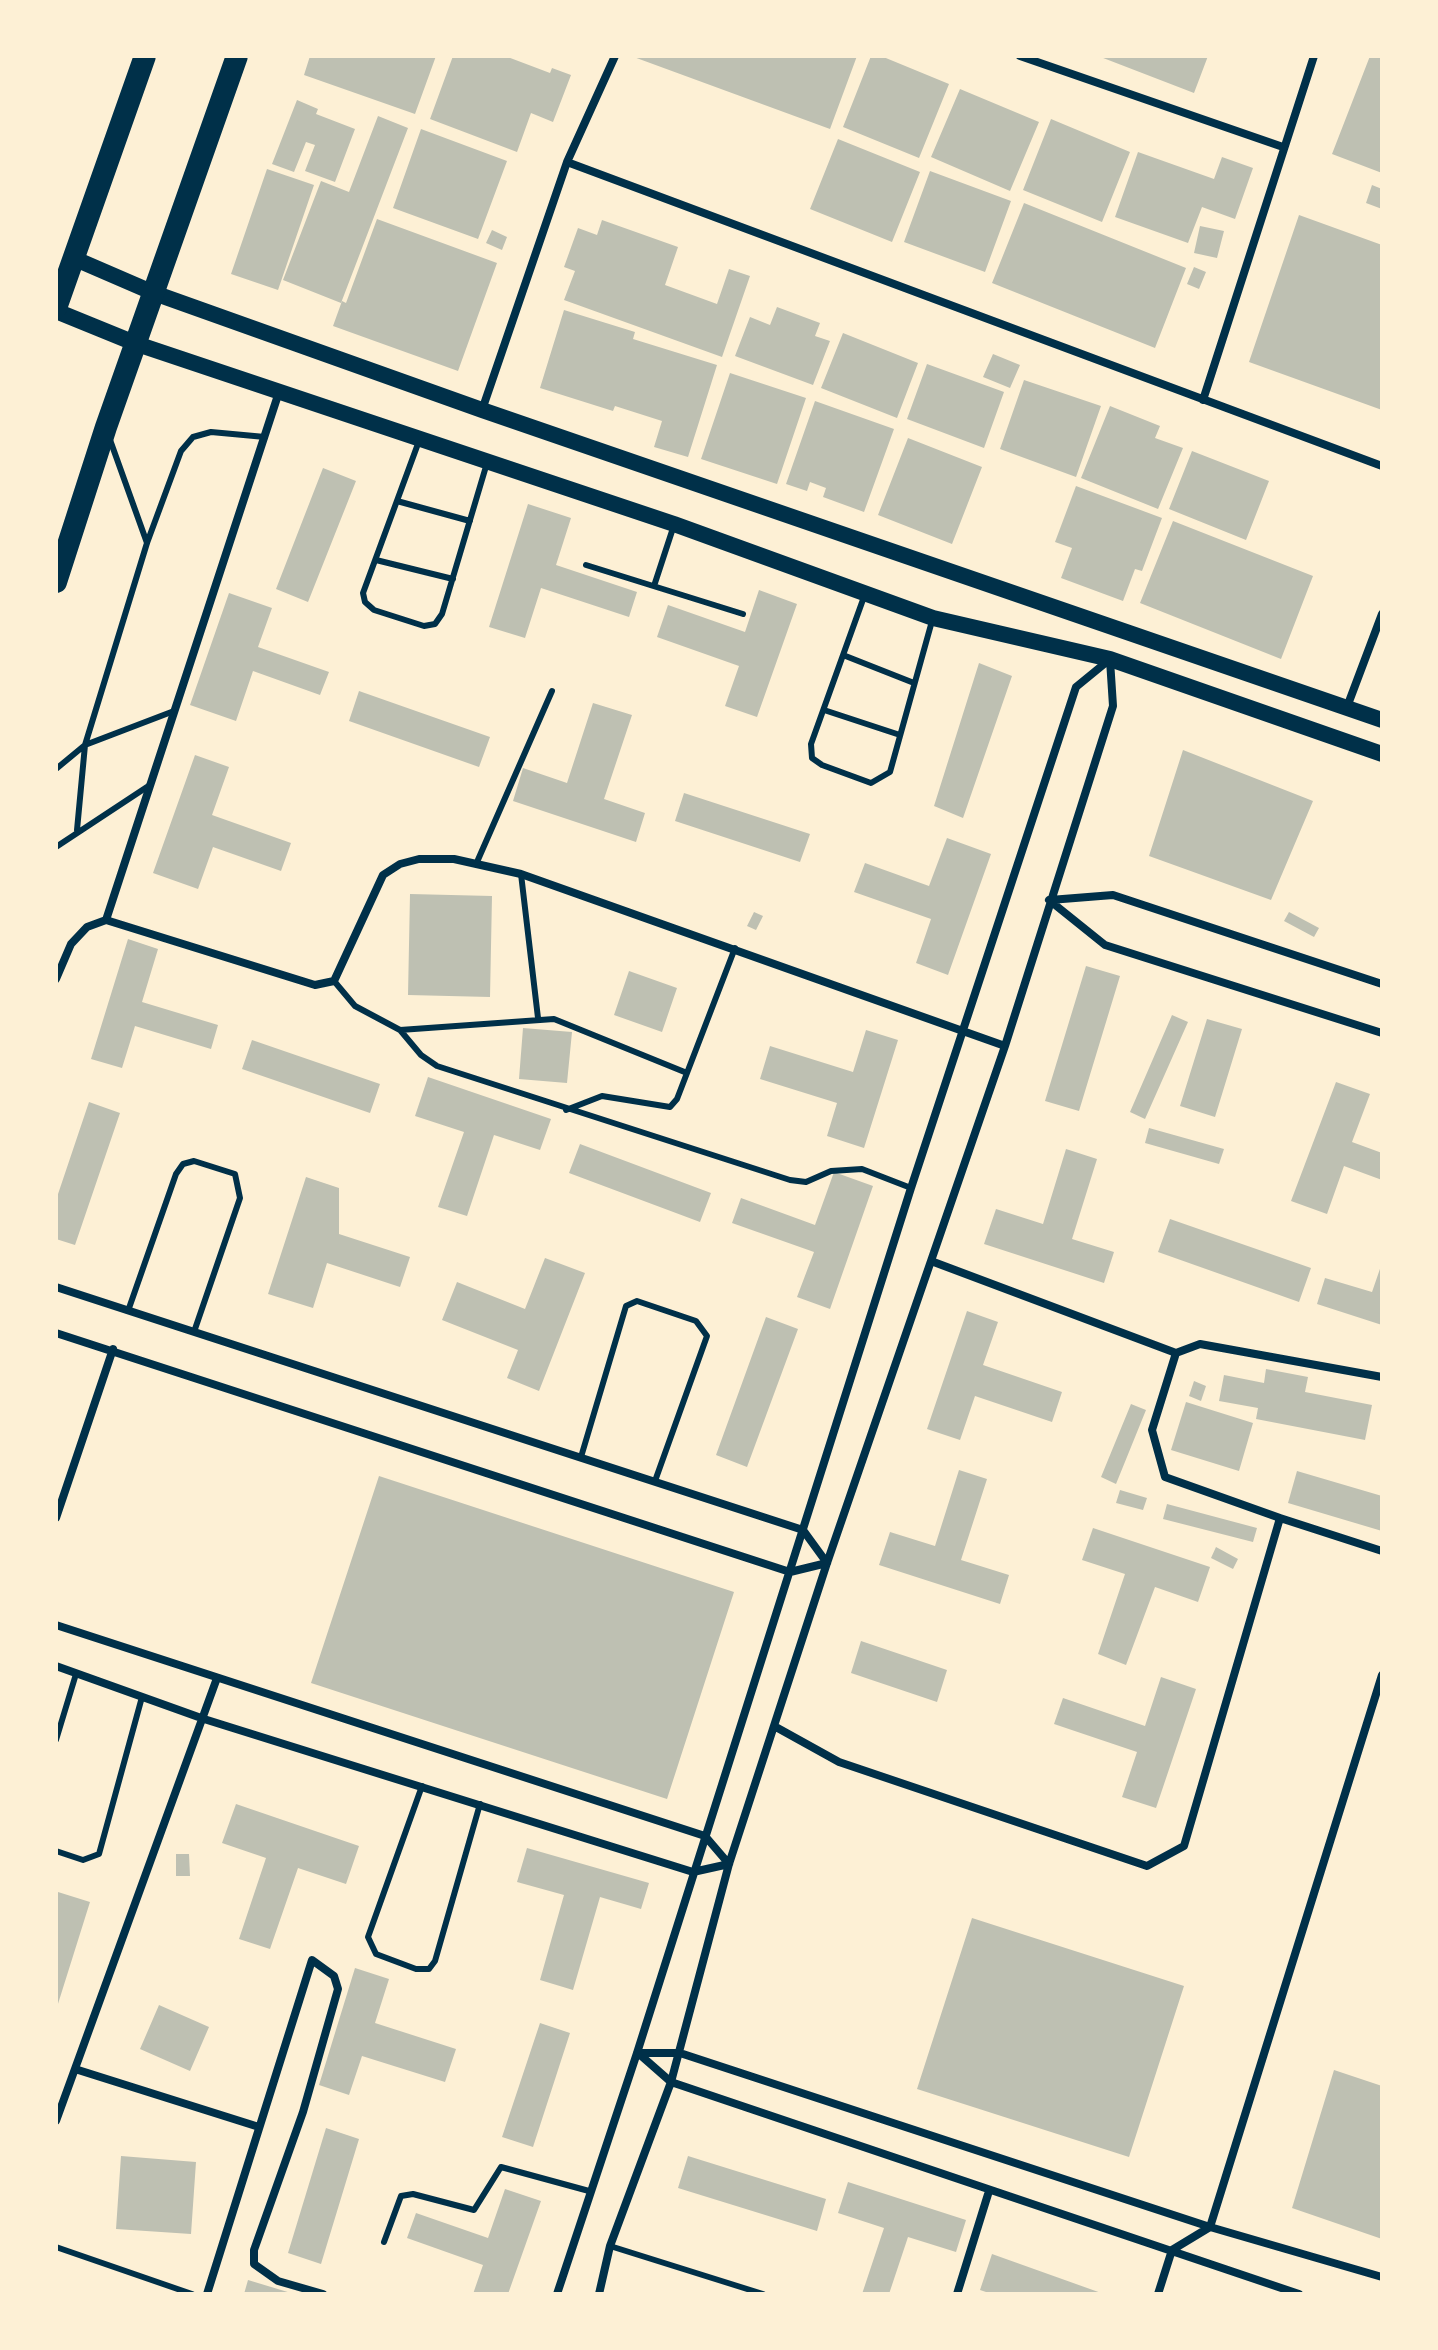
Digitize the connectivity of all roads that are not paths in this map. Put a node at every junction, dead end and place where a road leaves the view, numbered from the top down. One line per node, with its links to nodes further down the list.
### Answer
1 (145, 56): 8 (highway)
2 (237, 56): 9 (highway)
3 (615, 56): 7 (street)
4 (1020, 56): 6 (street)
5 (1314, 56): 6 (street)
6 (1283, 147): 13 (street)
7 (567, 162): 13 (street); 14 (street)
8 (73, 258): 9 (main road); 10 (highway)
9 (154, 293): 11 (highway); 14 (main road)
10 (56, 309): 11 (main road)
11 (137, 344): 12 (main road); 15 (highway)
12 (279, 392): 16 (street); 17 (main road)
13 (1203, 400): 19 (street)
14 (482, 410): 37 (main road)
15 (106, 427): 23 (lane); 27 (highway)
16 (265, 437): 23 (lane); 39 (street)
17 (419, 441): 18 (main road); 20 (lane)
18 (487, 463): 21 (lane); 22 (main road)
19 (1382, 466)
20 (397, 501): 21 (lane); 24 (lane)
21 (470, 521): 26 (lane)
22 (674, 524): 28 (lane); 29 (main road)
23 (147, 543): 42 (lane)
24 (376, 560): 26 (lane); 26 (lane)
25 (586, 565): 28 (lane)
26 (453, 579)
27 (56, 582)
28 (654, 586): 30 (lane)
29 (866, 591): 32 (main road); 33 (lane)
30 (743, 614)
31 (1382, 614): 37 (street)
32 (933, 618): 34 (main road); 35 (lane)
33 (843, 655): 35 (lane); 38 (lane)
34 (1110, 659): 43 (main road); 50 (street); 58 (street)
35 (914, 683): 41 (lane)
36 (552, 691): 48 (lane)
37 (1347, 707): 40 (main road)
38 (824, 710): 41 (lane); 41 (lane)
39 (174, 711): 42 (lane); 45 (street)
40 (1382, 720)
41 (900, 735)
42 (85, 745): 44 (lane); 46 (lane)
43 (1382, 754)
44 (56, 769)
45 (150, 785): 46 (lane); 51 (street)
46 (77, 830): 47 (lane)
47 (56, 847)
48 (477, 862): 49 (street); 54 (street)
49 (521, 874): 52 (street); 56 (lane)
50 (1049, 900): 55 (street); 59 (street); 60 (street)
51 (106, 920): 53 (street); 54 (street)
52 (735, 948): 58 (street); 61 (lane)
53 (56, 979)
54 (334, 981): 57 (lane)
55 (1382, 984)
56 (538, 1018): 57 (lane); 61 (lane)
57 (400, 1030): 62 (lane)
58 (964, 1030): 60 (street); 63 (street)
59 (1382, 1033)
60 (1005, 1046): 64 (street)
61 (687, 1073): 62 (lane)
62 (566, 1110): 63 (lane)
63 (911, 1188): 76 (street)
64 (931, 1261): 70 (street); 78 (street)
65 (56, 1287): 66 (street)
66 (128, 1311): 67 (street); 67 (lane)
67 (195, 1329): 72 (street)
68 (56, 1333): 69 (street)
69 (113, 1349): 74 (street); 79 (street)
70 (1176, 1353): 71 (street); 75 (street)
71 (1382, 1377)
72 (581, 1457): 73 (street); 73 (lane)
73 (655, 1481): 76 (street)
74 (56, 1518)
75 (1280, 1518): 77 (street); 87 (street)
76 (803, 1530): 78 (street); 79 (street)
77 (1382, 1551)
78 (827, 1563): 79 (street); 87 (street)
79 (790, 1572): 91 (street)
80 (56, 1625): 84 (street)
81 (56, 1666): 82 (street)
82 (76, 1674): 85 (street); 88 (lane)
83 (1382, 1675): 103 (street)
84 (217, 1678): 86 (street); 91 (street)
85 (142, 1697): 86 (street); 92 (lane)
86 (204, 1719): 89 (street); 97 (street)
87 (774, 1726): 93 (street)
88 (56, 1740)
89 (422, 1786): 90 (street); 90 (lane)
90 (480, 1804): 94 (street)
91 (705, 1836): 93 (street); 94 (street)
92 (56, 1851)
93 (729, 1864): 94 (street); 96 (street)
94 (693, 1872): 95 (street)
95 (637, 2053): 96 (street); 98 (street); 101 (street)
96 (680, 2053): 98 (street); 103 (street)
97 (75, 2069): 99 (street); 100 (street)
98 (671, 2082): 102 (street); 105 (street)
99 (56, 2121)
100 (259, 2127): 110 (street); 111 (street)
101 (589, 2191): 104 (lane); 112 (street)
102 (989, 2191): 107 (street); 115 (street)
103 (1210, 2227): 107 (street); 108 (street)
104 (384, 2242)
105 (610, 2246): 113 (street); 114 (lane)
106 (56, 2247): 109 (lane)
107 (1172, 2250): 116 (street); 117 (street)
108 (1382, 2277)
109 (192, 2294)
110 (207, 2294)
111 (323, 2294)
112 (557, 2294)
113 (599, 2294)
114 (763, 2294)
115 (957, 2294)
116 (1158, 2294)
117 (1299, 2294)

